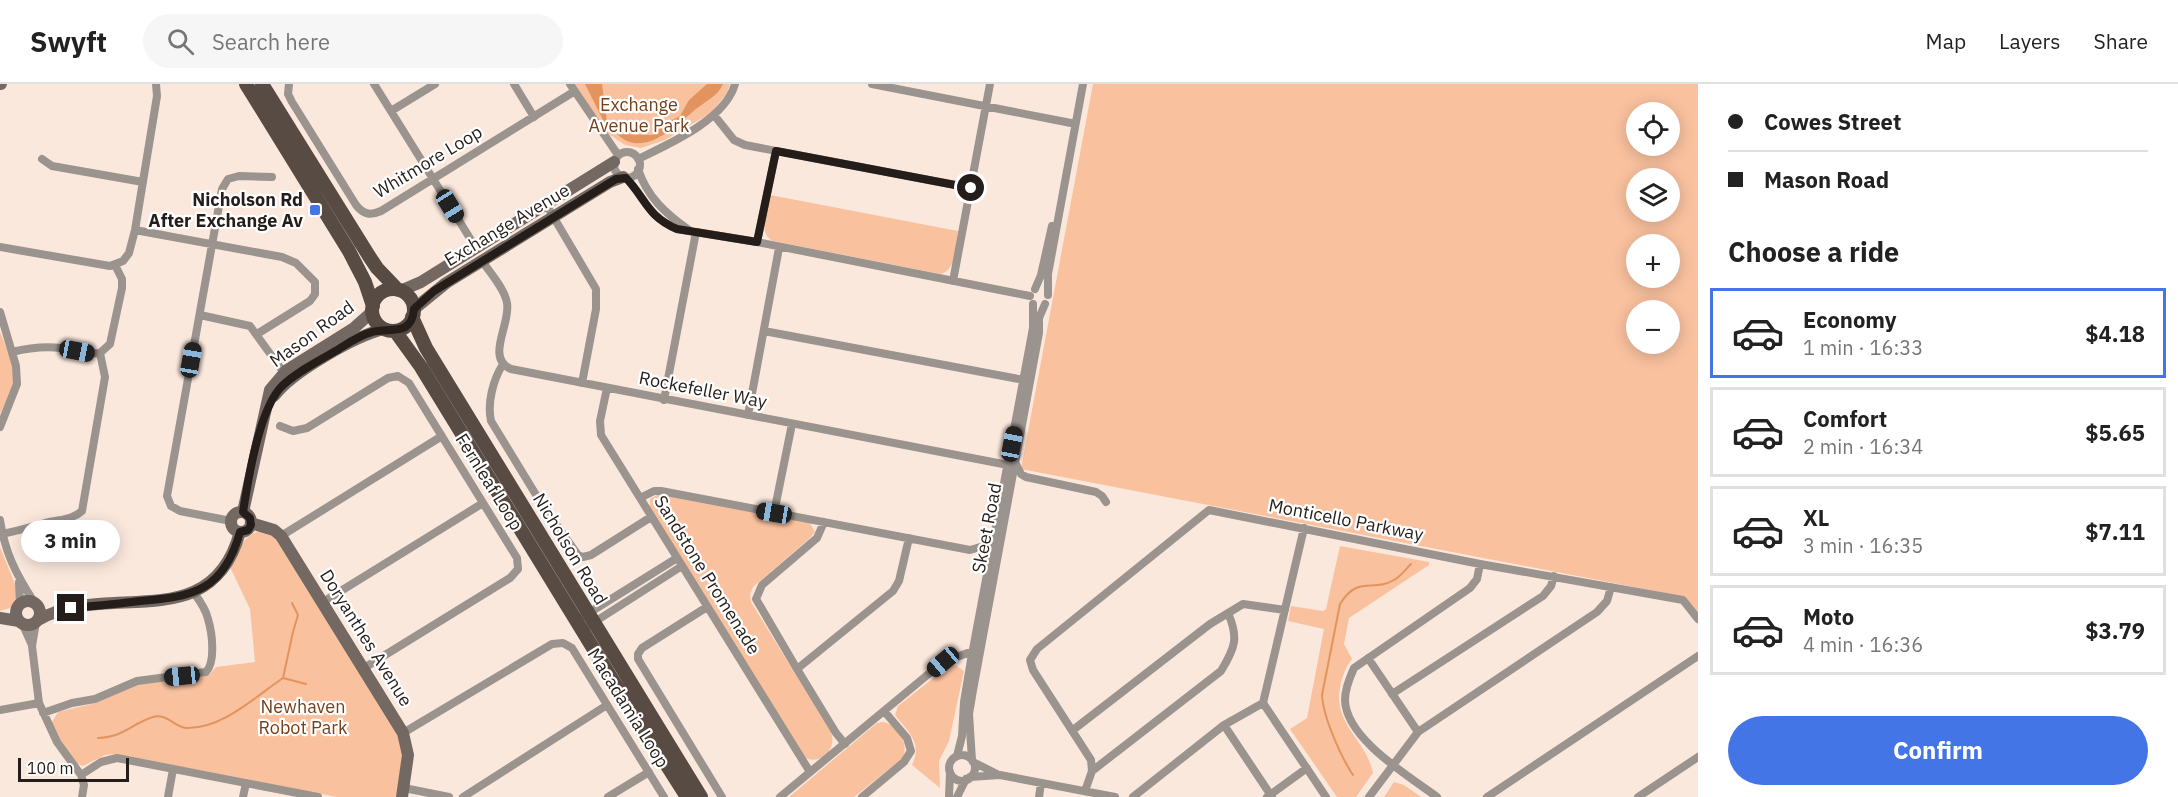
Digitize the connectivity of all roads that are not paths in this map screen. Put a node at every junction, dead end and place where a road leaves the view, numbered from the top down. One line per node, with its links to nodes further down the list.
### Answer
1 (156, 84): 28 (street)
2 (246, 84): 45 (main road, Nicholson Road)
3 (262, 84): 42 (main road, Nicholson Road)
4 (289, 84): 27 (street, Whitmore Loop)
5 (374, 84): 16 (street)
6 (435, 84): 16 (street)
7 (513, 84): 18 (street)
8 (735, 84): 17 (street)
9 (872, 84): 13 (street)
10 (990, 84): 15 (street)
11 (1078, 84): 19 (street, Skeet Road)
12 (1083, 84): 44 (street, Skeet Road)
13 (903, 87): 15 (street)
14 (573, 88): 18 (street, Whitmore Loop); 22 (street)
15 (985, 107): 19 (street); 29 (street)
16 (391, 111): 27 (street)
17 (714, 116): 20 (street); 23 (street)
18 (534, 117): 27 (street, Whitmore Loop)
19 (1071, 123): 43 (street, Skeet Road)
20 (776, 151): 29 (street); 34 (street)
21 (42, 159): 28 (street)
22 (616, 159): 23 (street); 26 (street); 30 (street, Exchange Avenue)
23 (638, 159): 24 (street)
24 (638, 169): 26 (street); 33 (street)
25 (272, 177): 35 (street)
26 (624, 178): 31 (street, Exchange Avenue); 33 (street)
27 (433, 179): 37 (street)
28 (142, 182): 32 (street)
29 (971, 188): 41 (street)
30 (547, 206): 31 (street); 37 (street, Exchange Avenue)
31 (554, 218): 39 (street, Exchange Avenue); 57 (street)
32 (135, 230): 35 (street); 40 (street)
33 (693, 231): 34 (street); 59 (street)
34 (757, 242): 38 (street)
35 (213, 244): 48 (street); 51 (street)
36 (0, 247): 40 (street)
37 (476, 248): 42 (street, Exchange Avenue)
38 (779, 248): 41 (street); 50 (street)
39 (483, 262): 47 (street, Exchange Avenue); 54 (street)
40 (115, 266): 53 (street)
41 (953, 281): 43 (street)
42 (399, 290): 45 (main road); 47 (main road, Nicholson Road)
43 (1033, 296): 44 (street); 44 (street); 56 (street, Skeet Road)
44 (1046, 299): 65 (street, Skeet Road)
45 (373, 309): 49 (main road, Nicholson Road); 55 (street, Mason Road)
46 (0, 312): 52 (street)
47 (413, 313): 49 (main road); 104 (main road, Nicholson Road)
48 (200, 315): 51 (street); 75 (street)
49 (390, 330): 55 (street, Mason Road); 104 (main road, Nicholson Road)
50 (764, 331): 56 (street); 60 (street)
51 (257, 334): 55 (street)
52 (12, 352): 53 (street); 63 (street)
53 (100, 352): 80 (street)
54 (503, 364): 57 (street, Rockefeller Way); 73 (street)
55 (287, 376): 71 (street, Mason Road)
56 (1024, 380): 65 (street, Skeet Road)
57 (582, 384): 58 (street, Rockefeller Way)
58 (607, 388): 59 (street, Rockefeller Way); 68 (street, Sandstone Promenade)
59 (664, 400): 60 (street, Rockefeller Way)
60 (748, 415): 61 (street, Rockefeller Way)
61 (792, 424): 65 (street, Rockefeller Way); 72 (street)
62 (280, 426): 64 (street, Fernleaf Loop)
63 (0, 427)
64 (442, 436): 70 (street, Fernleaf Loop); 81 (street)
65 (1012, 465): 66 (street); 67 (street, Skeet Road); 83 (street, Skeet Road)
66 (1040, 480): 67 (street); 69 (street)
67 (1012, 486): 127 (street, Skeet Road)
68 (640, 498): 72 (street); 73 (street, Sandstone Promenade)
69 (1106, 502)
70 (483, 503): 93 (street); 110 (street, Fernleaf Loop)
71 (243, 512): 75 (street); 77 (street)
72 (774, 513): 76 (street)
73 (651, 517): 85 (street, Sandstone Promenade)
74 (0, 520): 80 (street)
75 (231, 521): 79 (street)
76 (825, 522): 82 (street); 111 (street)
77 (251, 523): 79 (street); 81 (street)
78 (1304, 528): 86 (street, Monticello Parkway); 98 (street); 121 (street, Monticello Parkway)
79 (240, 532): 92 (street)
80 (2, 534): 90 (street)
81 (281, 536): 93 (street, Doryanthes Avenue)
82 (909, 538): 84 (street); 111 (street)
83 (994, 543): 84 (street); 88 (street, Skeet Road)
84 (970, 550): 88 (street)
85 (677, 558): 87 (street, Sandstone Promenade); 104 (street)
86 (1480, 564): 89 (street, Monticello Parkway); 108 (street)
87 (682, 566): 96 (street, Sandstone Promenade); 104 (street)
88 (990, 568): 106 (street, Skeet Road)
89 (1554, 576): 91 (street, Monticello Parkway); 113 (street)
90 (19, 578): 94 (street); 95 (street)
91 (1611, 587): 101 (street, Monticello Parkway); 122 (street)
92 (194, 593): 97 (street); 119 (street)
93 (323, 602): 110 (street, Doryanthes Avenue)
94 (35, 603): 95 (street); 97 (street); 102 (street)
95 (19, 606): 100 (street); 103 (street)
96 (707, 607): 133 (street, Sandstone Promenade); 153 (street)
97 (67, 608): 102 (street)
98 (1285, 610): 99 (street); 115 (street)
99 (1228, 613): 121 (street); 131 (street)
100 (0, 616): 103 (street)
101 (1698, 619)
102 (37, 621): 103 (street); 105 (street)
103 (20, 622): 105 (street)
104 (585, 622): 151 (main road, Nicholson Road); 152 (main road, Nicholson Road)
105 (32, 645): 114 (street)
106 (973, 651): 109 (street); 112 (street, Skeet Road)
107 (1698, 656): 164 (street)
108 (1368, 658): 113 (street); 128 (street)
109 (943, 662): 112 (street); 118 (street)
110 (364, 668): 123 (street, Doryanthes Avenue)
111 (797, 669): 124 (street)
112 (970, 671): 125 (street, Skeet Road)
113 (1392, 694): 122 (street)
114 (39, 703): 117 (street); 119 (street)
115 (1263, 703): 120 (street); 129 (street)
116 (607, 705): 123 (street, Macadamia Loop); 132 (street, Macadamia Loop); 148 (street)
117 (0, 711)
118 (884, 711): 124 (street); 155 (street)
119 (43, 713): 135 (street)
120 (1224, 725): 142 (street); 160 (street)
121 (1073, 730): 131 (street)
122 (1418, 732): 128 (street)
123 (403, 733): 141 (street, Doryanthes Avenue)
124 (845, 744): 133 (street)
125 (957, 756): 127 (street); 134 (street)
126 (1698, 757): 165 (street)
127 (973, 761): 136 (street); 137 (street)
128 (1393, 765): 162 (street); 163 (street)
129 (1307, 768): 142 (street); 161 (street)
130 (173, 769): 135 (street); 138 (street); 144 (street)
131 (1092, 771): 140 (street)
132 (648, 772): 149 (street); 150 (street, Macadamia Loop)
133 (810, 772): 154 (street)
134 (951, 772): 137 (street); 156 (street)
135 (81, 775): 143 (street)
136 (1000, 775): 137 (street); 139 (street)
137 (968, 778): 157 (street)
138 (246, 783): 145 (street); 146 (street)
139 (1041, 783): 140 (street); 158 (street)
140 (1085, 791): 159 (street)
141 (403, 792): 147 (street)
142 (1269, 796)
143 (82, 797)
144 (168, 797)
145 (243, 797)
146 (318, 797)
147 (449, 797)
148 (464, 797)
149 (608, 797)
150 (664, 797)
151 (687, 797)
152 (701, 797)
153 (722, 797)
154 (780, 797)
155 (862, 797)
156 (949, 797)
157 (957, 797)
158 (1039, 797)
159 (1115, 797)
160 (1133, 797)
161 (1326, 797)
162 (1370, 797)
163 (1437, 797)
164 (1487, 797)
165 (1638, 797)

